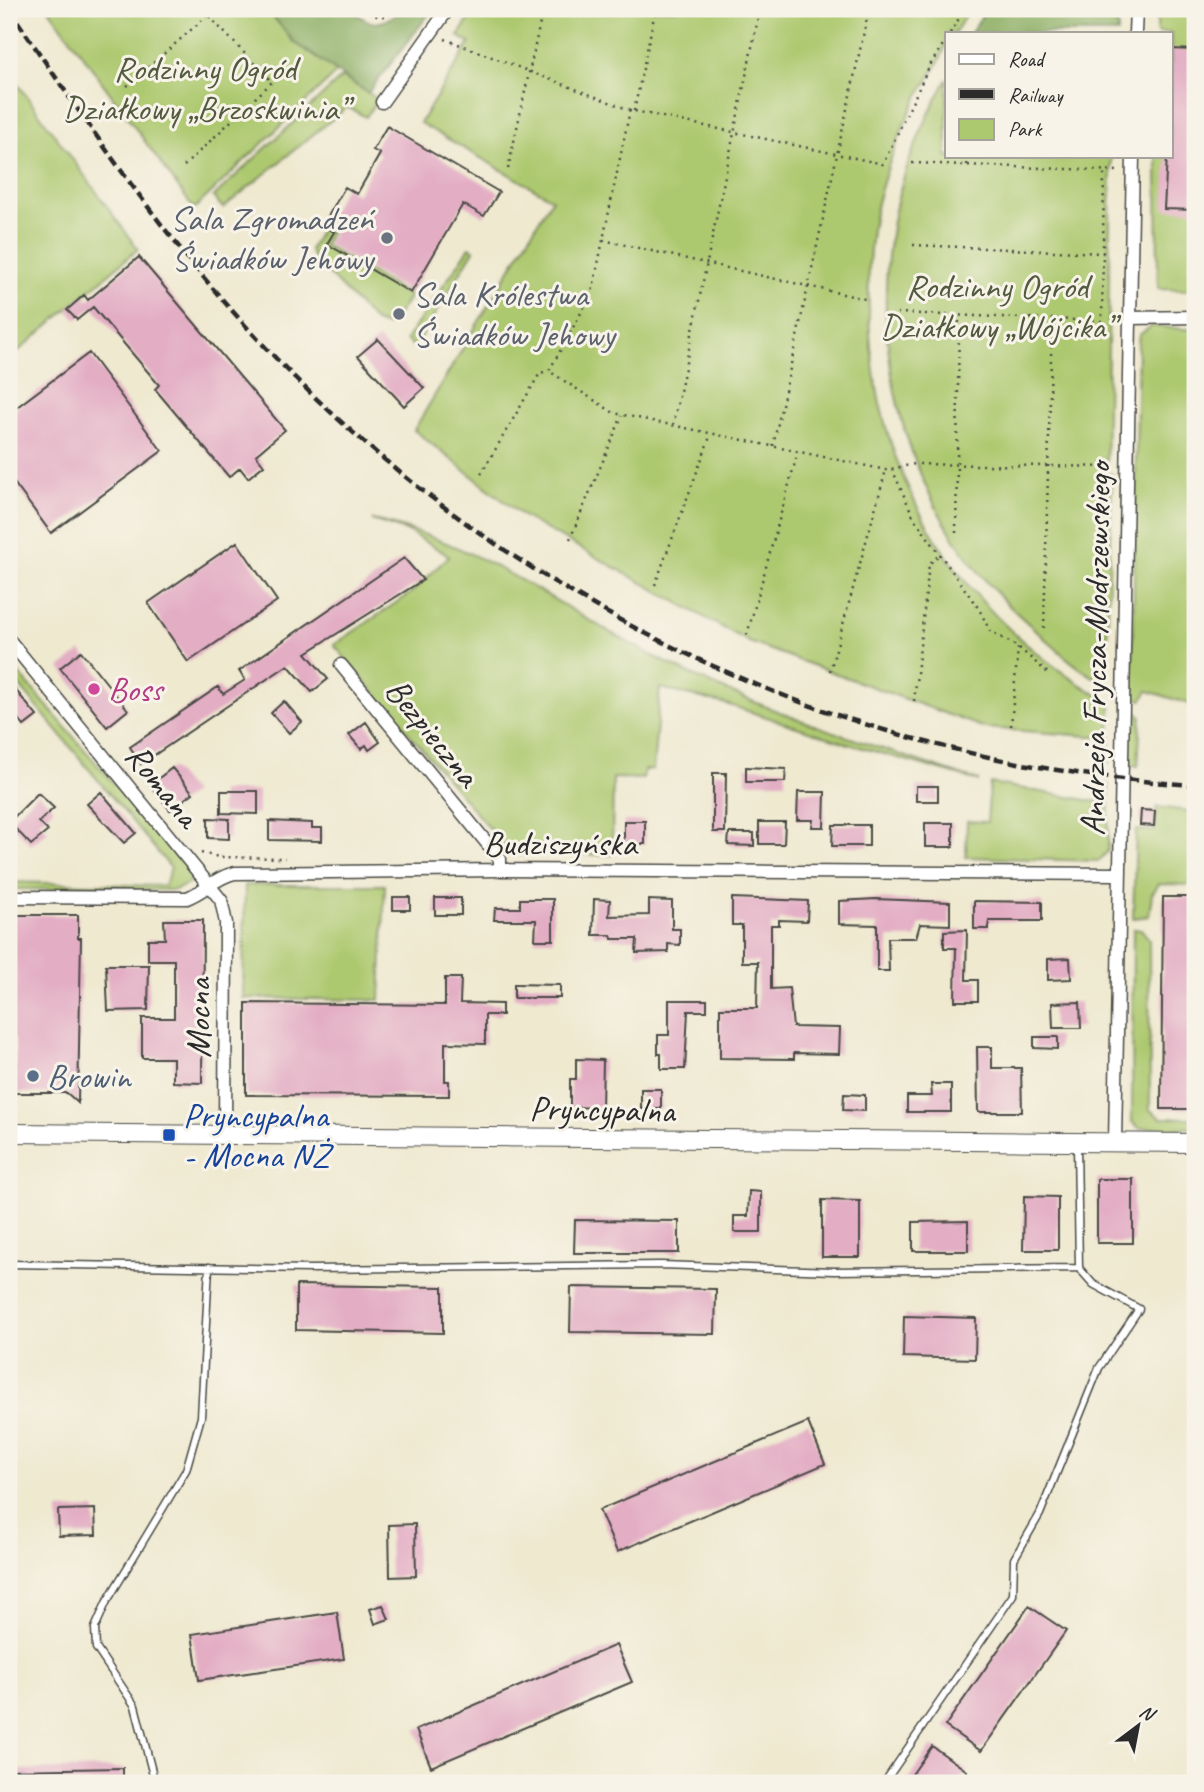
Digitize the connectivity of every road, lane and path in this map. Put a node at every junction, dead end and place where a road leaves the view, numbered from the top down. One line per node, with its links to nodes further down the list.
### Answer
1 (202, 9): 11 (path)
2 (363, 9): 3 (path)
3 (400, 9)
4 (448, 9): 14 (street)
5 (543, 9): 16 (path)
6 (760, 9): 20 (path)
7 (869, 9): 21 (path)
8 (965, 9): 12 (path)
9 (1136, 9): 13 (street)
10 (655, 12): 19 (path)
11 (208, 15): 17 (path); 26 (path)
12 (951, 32)
13 (1135, 32)
14 (432, 33): 16 (path); 18 (street)
15 (945, 41): 21 (path)
16 (530, 73): 19 (path); 27 (path)
17 (127, 86)
18 (382, 102)
19 (632, 110): 20 (path); 30 (path)
20 (736, 132): 21 (path); 33 (path)
21 (839, 154): 34 (path)
22 (967, 158): 25 (path)
23 (1133, 158): 39 (street, Andrzeja Frycza-Modrzewskiego)
24 (912, 163): 25 (path)
25 (967, 165): 28 (path)
26 (184, 166)
27 (508, 169)
28 (1104, 170): 29 (path); 32 (path)
29 (1111, 170)
30 (603, 240): 33 (path); 41 (path)
31 (913, 245): 32 (path)
32 (1103, 253): 40 (path)
33 (707, 263): 34 (path); 43 (path)
34 (809, 286): 35 (path); 45 (path)
35 (865, 299)
36 (897, 313): 37 (path)
37 (959, 316): 40 (path); 47 (path)
38 (1195, 317): 39 (street)
39 (1130, 318): 69 (street, Andrzeja Frycza-Modrzewskiego)
40 (1052, 319): 48 (path)
41 (549, 371): 42 (path); 52 (path)
42 (623, 415): 43 (path); 54 (path)
43 (673, 425): 44 (path)
44 (711, 433): 45 (path); 56 (path)
45 (773, 446): 46 (path)
46 (797, 452): 51 (path); 58 (path)
47 (956, 465): 48 (path); 50 (path); 53 (path)
48 (1048, 467): 49 (path); 57 (path)
49 (1106, 467)
50 (892, 469): 51 (path); 55 (path)
51 (886, 470): 62 (path)
52 (481, 474)
53 (956, 533)
54 (570, 539)
55 (938, 555): 60 (path); 64 (path)
56 (655, 585)
57 (1044, 628)
58 (747, 635)
59 (9, 640): 70 (street, Romana)
60 (1018, 647): 63 (path); 65 (path)
61 (341, 665): 68 (street, Bezpieczna)
62 (830, 671)
63 (1049, 674)
64 (914, 701)
65 (1011, 726)
66 (197, 850): 67 (path)
67 (285, 858)
68 (500, 870): 69 (street, Budziszyńska); 70 (street, Budziszyńska)
69 (1118, 874): 76 (street, Andrzeja Frycza-Modrzewskiego)
70 (210, 886): 71 (street, Budziszyńska); 72 (street, Romana)
71 (9, 897)
72 (221, 900): 74 (street, Mocna)
73 (9, 1133): 74 (street, Pryncypalna)
74 (225, 1136): 75 (street, Pryncypalna)
75 (1077, 1143): 76 (street, Pryncypalna); 80 (lane)
76 (1115, 1143): 77 (street, Pryncypalna)
77 (1195, 1143)
78 (9, 1264): 79 (lane)
79 (209, 1267): 80 (lane); 81 (lane)
80 (1079, 1268): 82 (lane)
81 (155, 1783)
82 (884, 1783)

